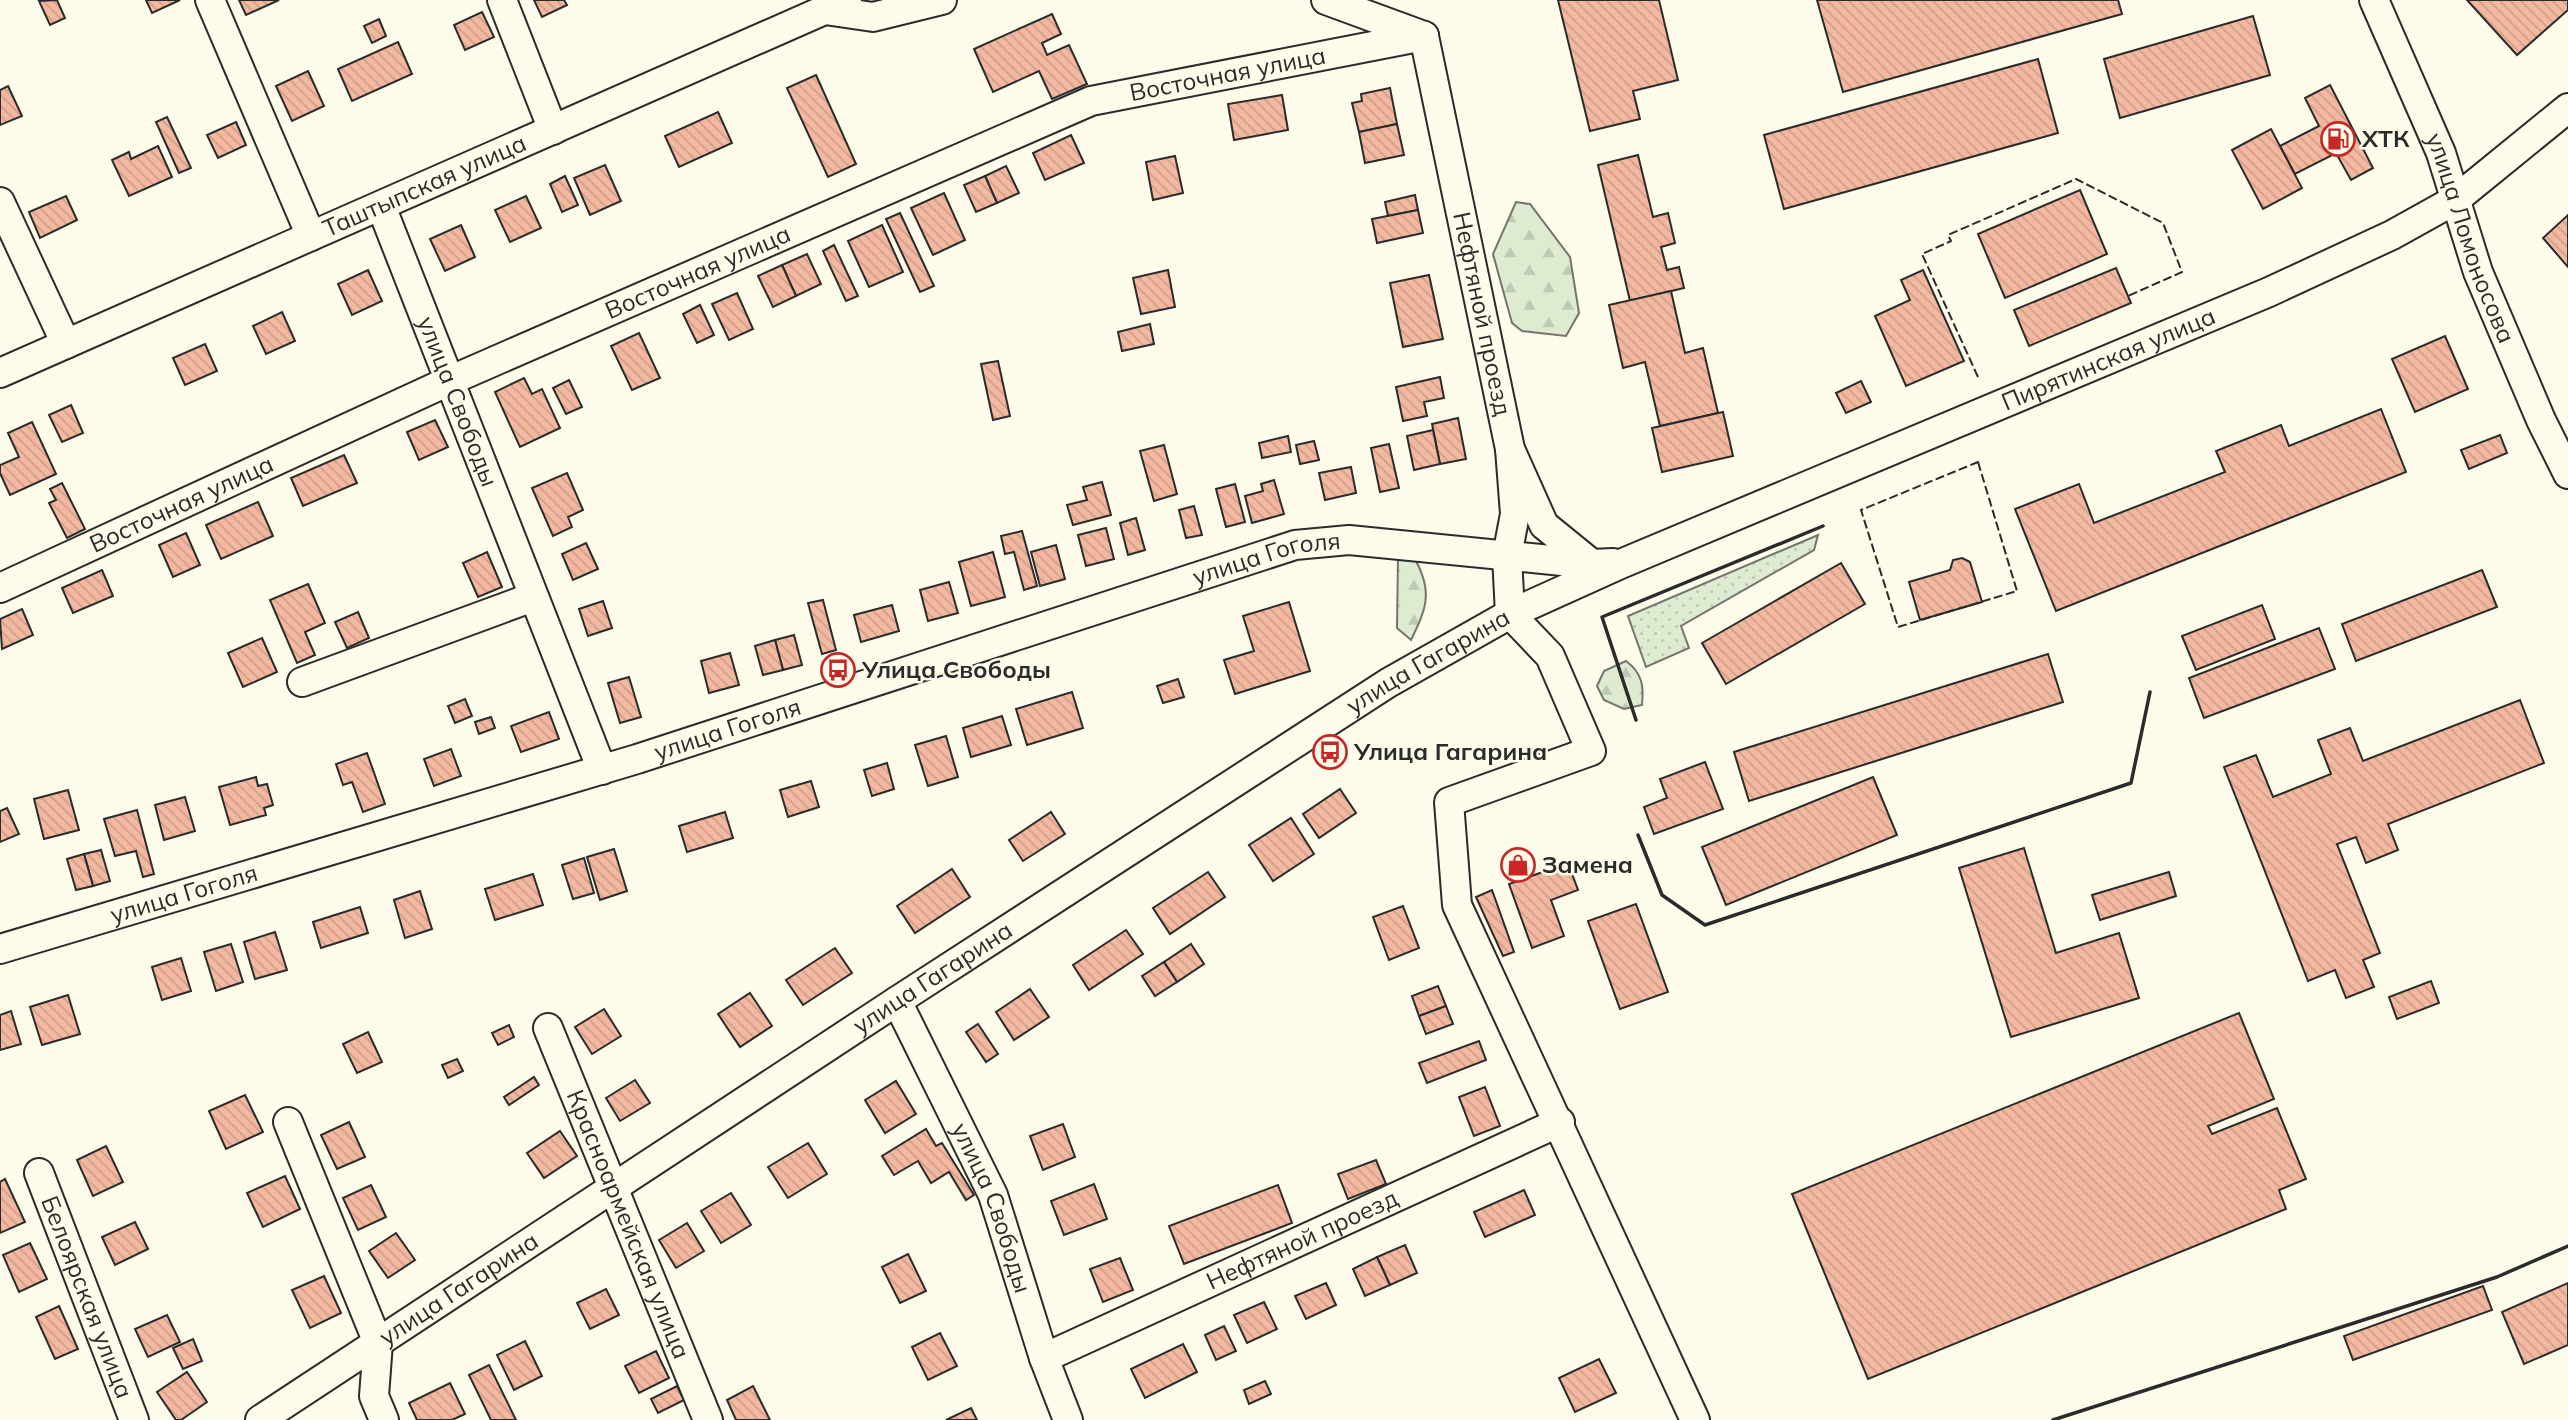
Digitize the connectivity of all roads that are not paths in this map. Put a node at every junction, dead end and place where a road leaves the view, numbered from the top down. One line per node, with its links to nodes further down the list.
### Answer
1 (210, 0): 13 (street)
2 (502, 0): 9 (street)
3 (942, 0): 6 (street)
4 (1326, 0): 7 (street)
5 (2374, 0): 10 (street, улица Ломоносова)
6 (836, 5): 9 (street, Таштыпская улица)
7 (1424, 36): 16 (street, Восточная улица); 17 (street, Нефтяной проезд)
8 (2568, 108): 10 (street, Пирятинская улица)
9 (553, 130): 12 (street, Таштыпская улица)
10 (2455, 200): 18 (street, улица Ломоносова); 20 (street, Пирятинская улица)
11 (0, 202): 14 (street)
12 (380, 206): 13 (street, Таштыпская улица); 16 (street, улица Свободы)
13 (312, 236): 14 (street, Таштыпская улица)
14 (66, 344): 15 (street, Таштыпская улица)
15 (0, 373)
16 (449, 382): 22 (street, Восточная улица); 23 (street, улица Свободы)
17 (1510, 450): 19 (street); 21 (street, Нефтяной проезд)
18 (2568, 474)
19 (1507, 556): 21 (street, улица Гоголя); 24 (street); 26 (street, улица Гоголя)
20 (1623, 563): 21 (street, улица Гоголя); 24 (street, улица Гагарина)
21 (1592, 564)
22 (0, 588)
23 (533, 597): 25 (street); 26 (street, улица Свободы)
24 (1510, 614): 28 (street, улица Гагарина); 31 (street)
25 (302, 682)
26 (602, 770): 27 (street, улица Гоголя)
27 (0, 950)
28 (897, 1001): 33 (street, улица Гагарина); 35 (street, улица Свободы)
29 (548, 1028): 33 (street, Красноармейская улица)
30 (288, 1122): 34 (street)
31 (1560, 1122): 35 (street, Нефтяной проезд); 41 (street)
32 (39, 1174): 36 (street, Белоярская улица)
33 (612, 1190): 34 (street, улица Гагарина); 39 (street, Красноармейская улица)
34 (378, 1343): 37 (street, улица Гагарина); 38 (street)
35 (1044, 1358): 40 (street, улица Свободы)
36 (134, 1420)
37 (260, 1420)
38 (384, 1420)
39 (708, 1420)
40 (1068, 1420)
41 (1695, 1420)

